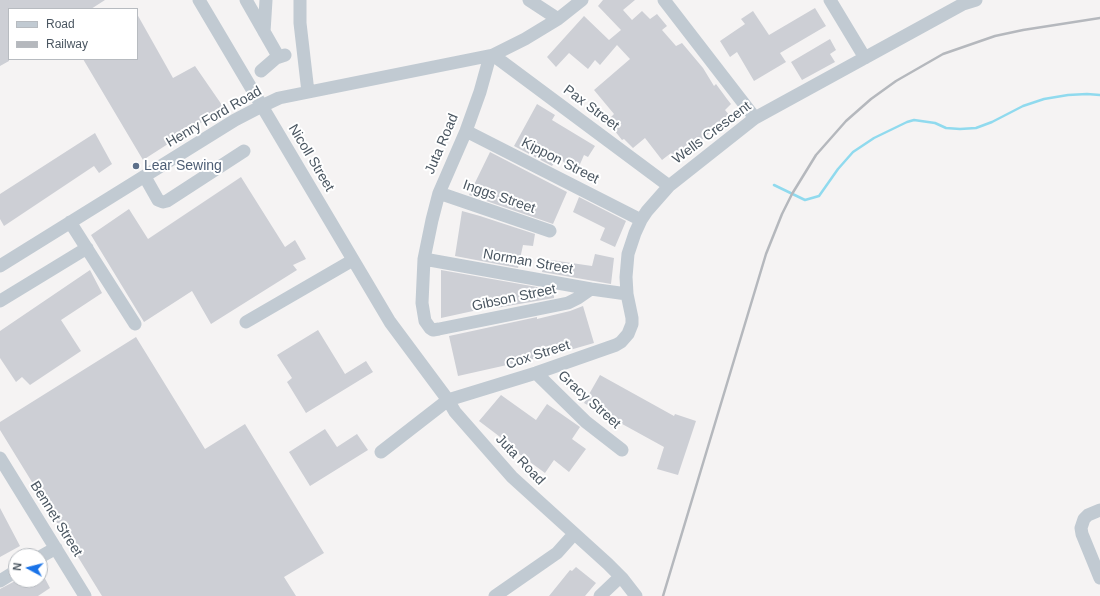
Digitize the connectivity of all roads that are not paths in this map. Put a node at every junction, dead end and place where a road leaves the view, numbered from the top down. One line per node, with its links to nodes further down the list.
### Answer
1 (199, 0): 17 (street, Nicoll Street)
2 (246, 0): 12 (street)
3 (266, 0): 12 (street)
4 (300, 0): 16 (street)
5 (529, 0): 11 (street)
6 (582, 0): 11 (street)
7 (664, 0): 18 (street)
8 (830, 0): 14 (street)
9 (976, 0): 10 (street, Wells Crescent)
10 (962, 2): 14 (street, Wells Crescent)
11 (558, 19): 13 (street)
12 (264, 32): 15 (street)
13 (492, 56): 16 (street, Henry Ford Road); 19 (street, Juta Road); 22 (street, Pax Street)
14 (865, 58): 18 (street, Wells Crescent)
15 (261, 71)
16 (308, 92): 17 (street, Henry Ford Road)
17 (262, 106): 21 (street, Henry Ford Road); 29 (street, Nicoll Street)
18 (755, 118): 22 (street, Wells Crescent)
19 (466, 131): 23 (street, Juta Road); 24 (street, Kippon Street)
20 (244, 151): 21 (street)
21 (144, 176): 25 (street, Henry Ford Road)
22 (669, 186): 24 (street, Wells Crescent)
23 (439, 193): 26 (street, Inggs Street); 28 (street, Juta Road)
24 (641, 220): 32 (street, Wells Crescent)
25 (70, 222): 27 (street); 30 (street, Henry Ford Road)
26 (550, 231)
27 (87, 248): 33 (street); 35 (street)
28 (424, 259): 31 (street, Norman Street); 36 (street, Juta Road)
29 (353, 260): 34 (street); 38 (street, Nicoll Street)
30 (0, 266)
31 (592, 289): 32 (street, Norman Street); 36 (street, Gibson Street)
32 (627, 294): 37 (street, Wells Crescent)
33 (0, 302)
34 (246, 322)
35 (135, 324)
36 (439, 329)
37 (630, 329): 39 (street, Cox Street)
38 (397, 332): 40 (street, Juta Road)
39 (536, 373): 40 (street, Cox Street); 41 (street, Gracy Street)
40 (448, 400): 42 (street); 45 (street, Juta Road)
41 (622, 450)
42 (381, 452)
43 (0, 458): 46 (street, Bennet Street)
44 (1100, 510): 49 (street)
45 (574, 534): 48 (street, Juta Road); 51 (street)
46 (56, 548): 47 (street); 50 (street, Bennet Street)
47 (48, 552)
48 (620, 577): 52 (street); 53 (street, Juta Road)
49 (1100, 578)
50 (85, 596)
51 (495, 596)
52 (600, 596)
53 (636, 596)

